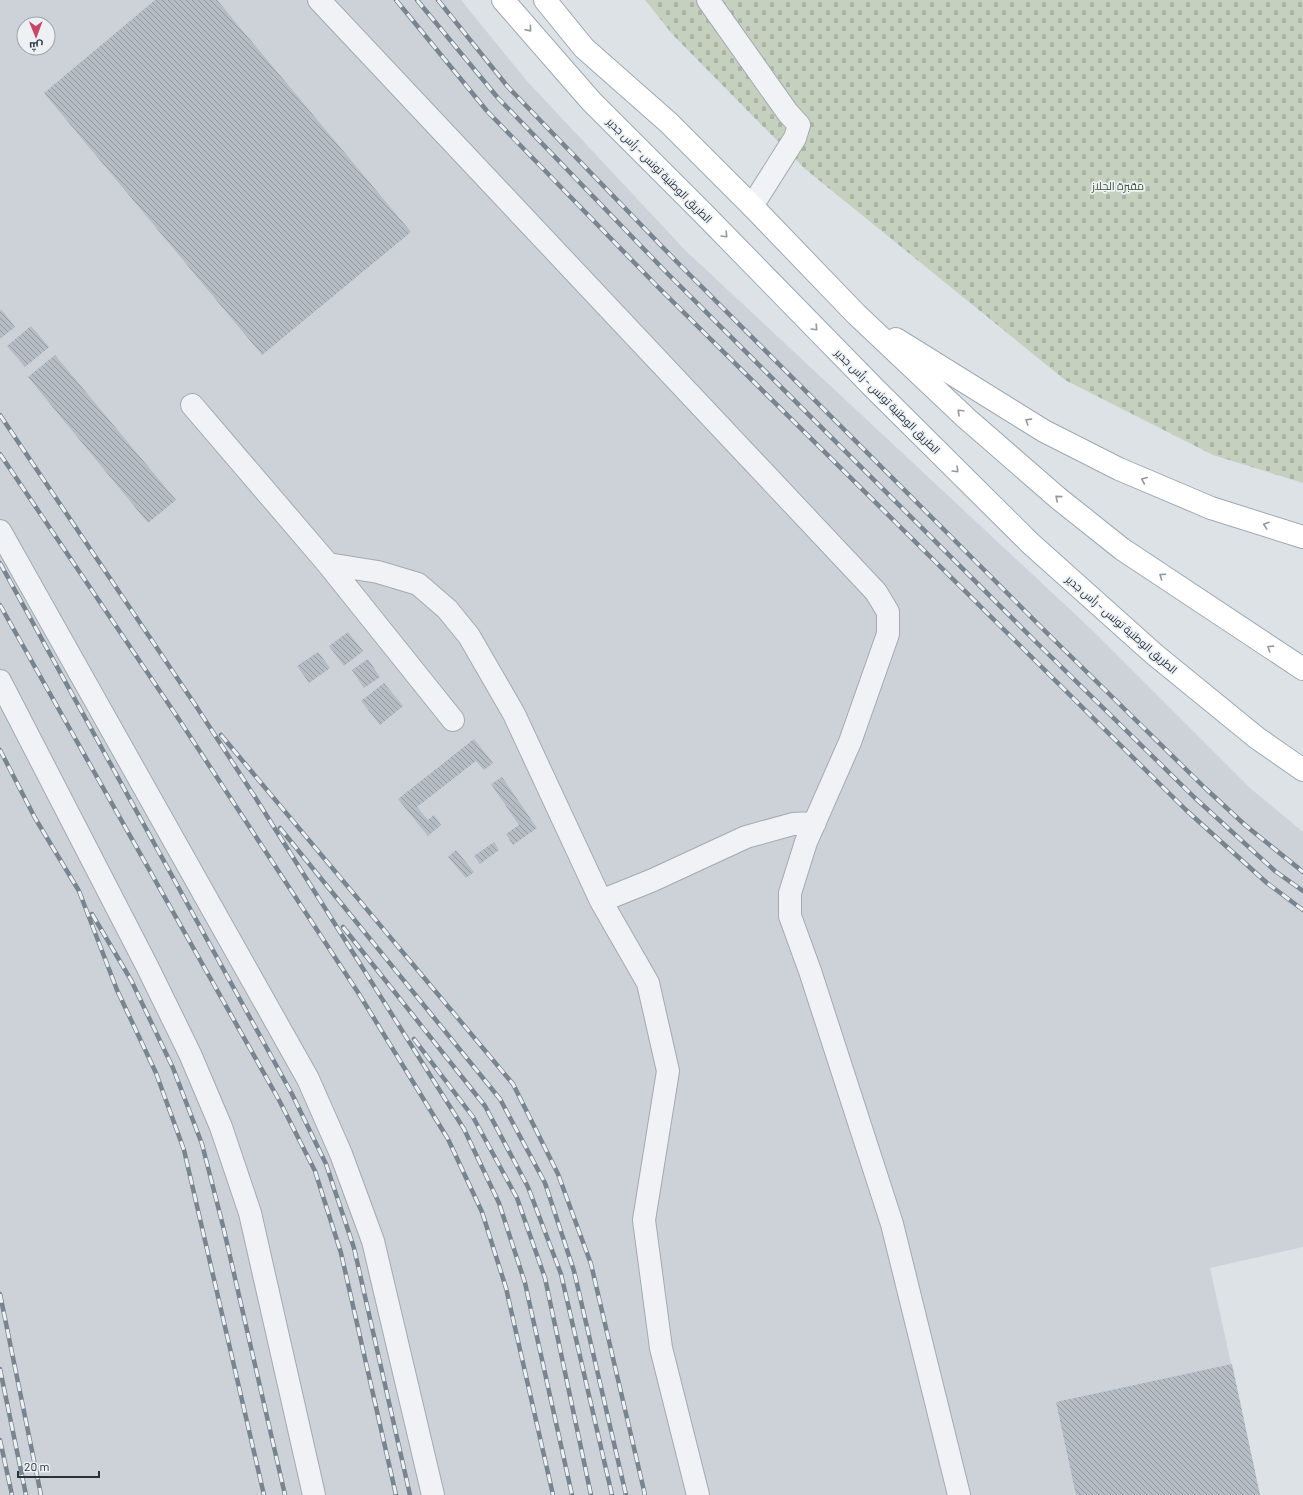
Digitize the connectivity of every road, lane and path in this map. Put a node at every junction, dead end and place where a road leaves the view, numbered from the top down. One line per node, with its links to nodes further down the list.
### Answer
1 (319, 0): 15 (lane)
2 (503, 0): 14 (main road, الطريق الوطنية تونس - رأس جدير, one-way to 14)
3 (545, 0): 5 (main road)
4 (708, 0): 5 (lane)
5 (752, 206): 6 (main road)
6 (856, 314): 9 (main road, one-way to 6); 11 (main road, one-way to 6)
7 (192, 404): 10 (lane)
8 (0, 531): 18 (lane)
9 (1303, 537)
10 (328, 564): 13 (lane); 16 (lane)
11 (1303, 669)
12 (0, 682): 17 (lane)
13 (453, 720)
14 (1303, 770)
15 (815, 823): 16 (lane); 20 (lane)
16 (601, 901): 19 (lane)
17 (314, 1495)
18 (433, 1495)
19 (698, 1495)
20 (959, 1495)

